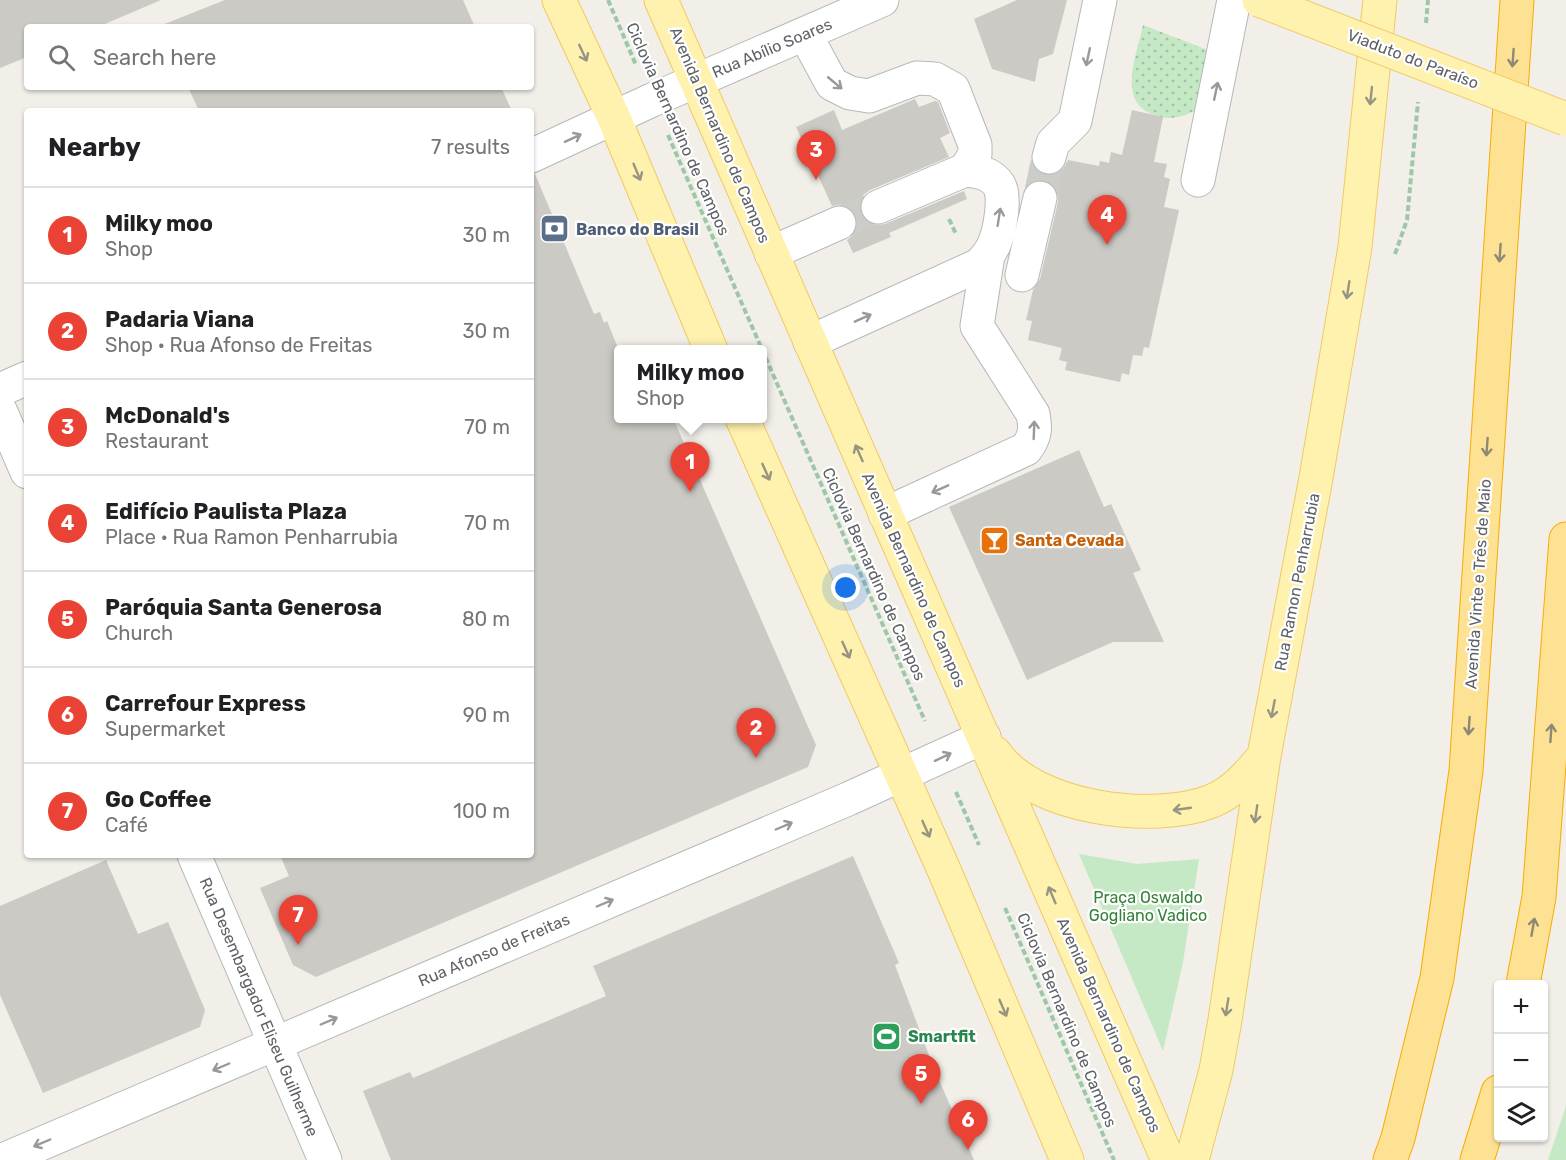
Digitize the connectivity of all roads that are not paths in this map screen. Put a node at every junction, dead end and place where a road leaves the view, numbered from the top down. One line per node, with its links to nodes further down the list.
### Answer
1 (559, 0): 11 (main road, one-way to 11)
2 (661, 0): 10 (main road, Avenida Bernardino de Campos)
3 (882, 0): 9 (street, Rua Abílio Soares)
4 (1100, 0): 14 (street, one-way to 14)
5 (1233, 0): 16 (street, one-way to 5)
6 (1259, 0): 12 (main road, Viaduto do Paraíso, bridge)
7 (1380, 0): 33 (main road, Rua Ramon Penharrubia, one-way to 33)
8 (1517, 0): 44 (highway, Avenida Vinte e Três de Maio, one-way to 44)
9 (805, 34): 10 (street, Rua Abílio Soares); 15 (street, one-way to 15)
10 (696, 80): 11 (street, Rua Abílio Soares); 20 (main road, Avenida Bernardino de Campos)
11 (614, 118): 13 (street, Rua Abílio Soares, one-way to 11); 24 (main road, one-way to 24)
12 (1566, 119)
13 (534, 155)
14 (1049, 157)
15 (965, 170): 18 (street); 21 (street, one-way to 15)
16 (1198, 180)
17 (1040, 198): 22 (street)
18 (878, 207)
19 (839, 223): 20 (street)
20 (771, 253): 23 (main road, Avenida Bernardino de Campos)
21 (988, 255): 23 (street, one-way to 21); 30 (street)
22 (1022, 275)
23 (810, 342): 30 (main road, Avenida Bernardino de Campos, one-way to 23)
24 (709, 345)
25 (24, 379): 26 (street)
26 (0, 390)
27 (0, 410): 29 (street)
28 (744, 423): 34 (main road, one-way to 34)
29 (24, 465)
30 (885, 514): 32 (main road, Avenida Bernardino de Campos)
31 (1566, 539): 36 (highway, one-way to 31)
32 (984, 738): 33 (main road, one-way to 32); 34 (street, Rua Afonso de Freitas, one-way to 32); 42 (main road, Avenida Bernardino de Campos, one-way to 32)
33 (1264, 756): 43 (main road, Rua Ramon Penharrubia, one-way to 43)
34 (902, 776): 37 (street, Rua Afonso de Freitas, one-way to 34); 41 (main road, one-way to 41)
35 (195, 858): 37 (street, Rua Desembargador Eliseu Guilherme)
36 (1524, 980)
37 (275, 1044): 39 (street, Rua Afonso de Freitas, one-way to 39); 40 (street, Rua Desembargador Eliseu Guilherme)
38 (1494, 1106): 45 (highway)
39 (3, 1160)
40 (325, 1160)
41 (1067, 1160)
42 (1168, 1160)
43 (1192, 1160)
44 (1390, 1160)
45 (1478, 1160)

